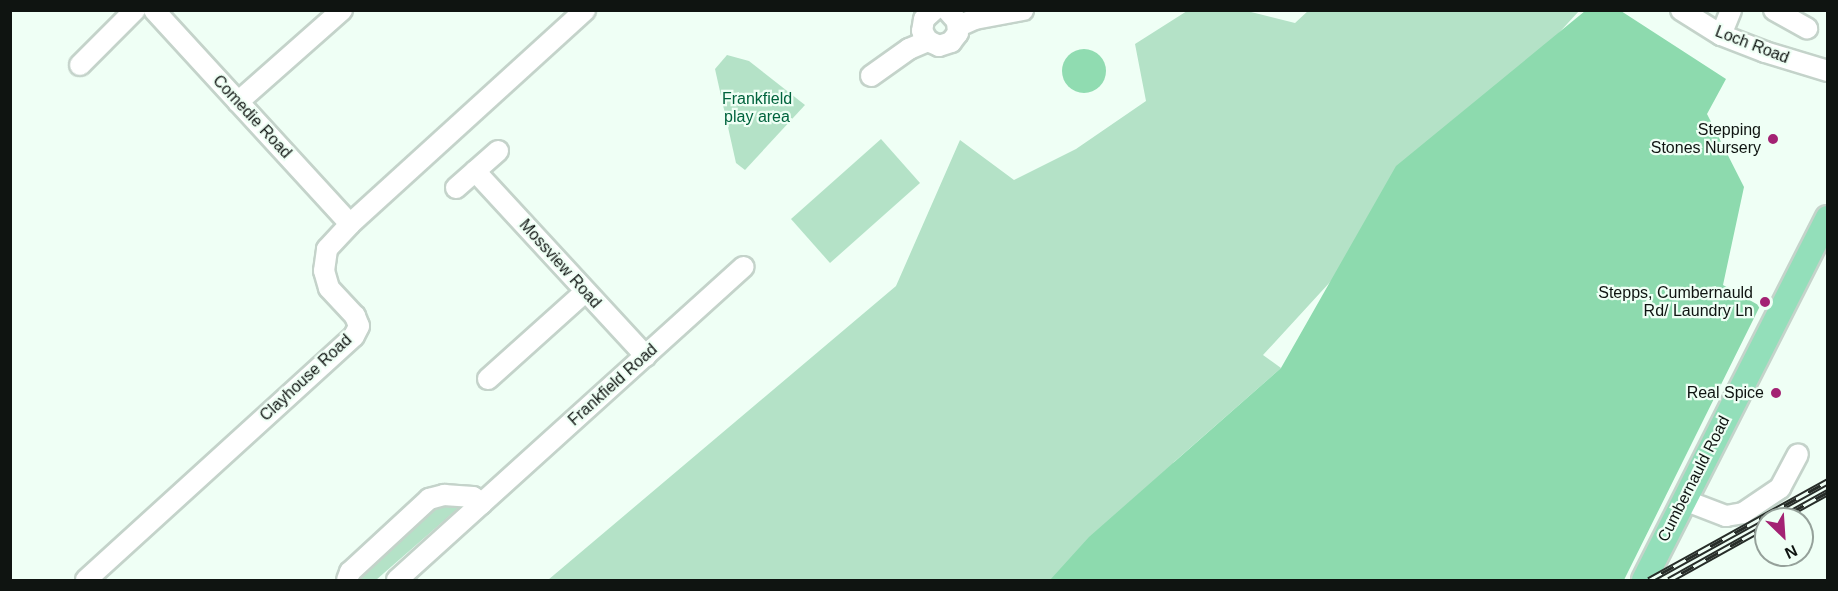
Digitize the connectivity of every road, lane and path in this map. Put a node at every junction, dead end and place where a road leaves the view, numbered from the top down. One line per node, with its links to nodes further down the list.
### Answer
1 (135, 10): 14 (street)
2 (154, 10): 17 (street, Comedie Road)
3 (342, 10): 17 (street)
4 (585, 10): 21 (street, Clayhouse Road)
5 (934, 10): 13 (street)
6 (1023, 10): 10 (street)
7 (1681, 10): 12 (street, Loch Road)
8 (1731, 10): 12 (street)
9 (1774, 10): 11 (street)
10 (953, 18): 13 (street)
11 (1806, 28)
12 (1721, 35): 15 (street, Loch Road)
13 (928, 41): 16 (street)
14 (80, 66)
15 (1827, 71)
16 (871, 76)
17 (238, 102): 21 (street, Comedie Road)
18 (498, 151): 19 (street)
19 (475, 171): 20 (street); 24 (street, Mossview Road)
20 (456, 188)
21 (350, 224): 30 (street, Clayhouse Road)
22 (1824, 233): 28 (main road, Cumbernauld Road)
23 (744, 267): 25 (street, Frankfield Road)
24 (585, 292): 25 (street, Mossview Road); 26 (street)
25 (646, 356): 29 (street, Frankfield Road)
26 (488, 379)
27 (1798, 454): 28 (street)
28 (1684, 500): 33 (main road, Cumbernauld Road)
29 (482, 504): 31 (street); 32 (street, Frankfield Road)
30 (86, 580)
31 (347, 580)
32 (397, 580)
33 (1644, 580)

